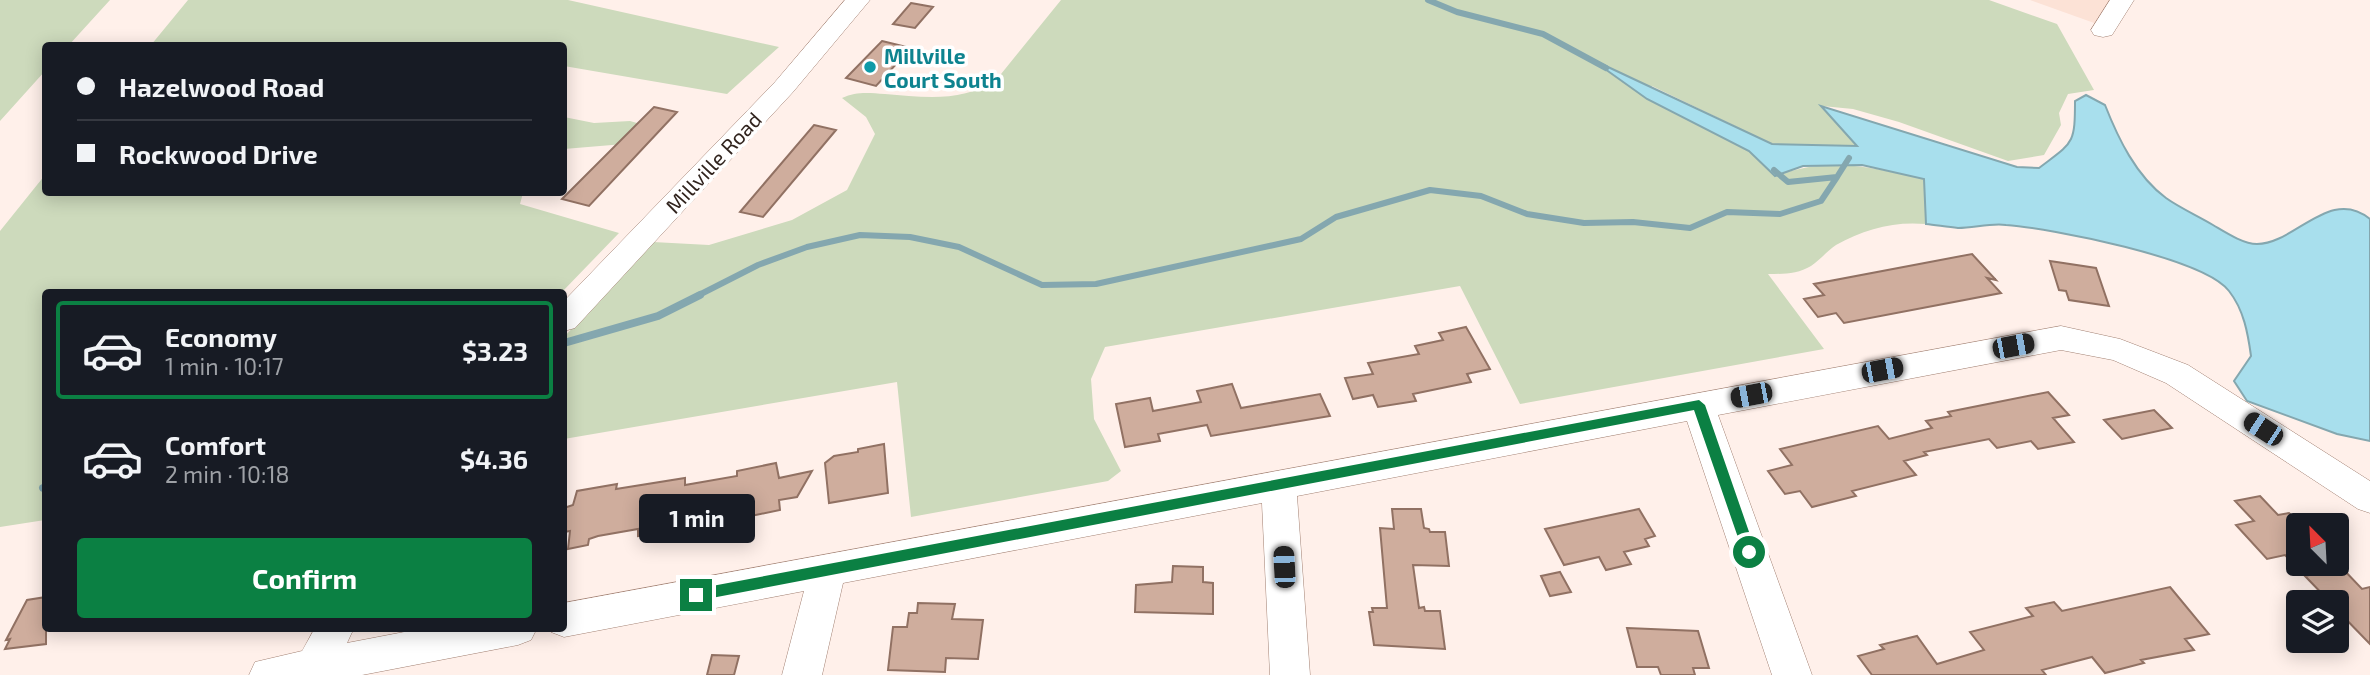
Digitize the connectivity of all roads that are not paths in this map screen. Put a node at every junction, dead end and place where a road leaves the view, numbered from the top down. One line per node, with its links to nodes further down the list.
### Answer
1 (858, 0): 4 (street, Millville Road)
2 (2122, 0): 3 (street)
3 (2103, 30)
4 (567, 317)
5 (1699, 405): 6 (street); 7 (street); 16 (street)
6 (1279, 486): 8 (street); 15 (street)
7 (2370, 499)
8 (828, 570): 9 (street); 14 (street)
9 (567, 619)
10 (333, 632): 12 (street)
11 (499, 632): 12 (street)
12 (313, 671): 13 (street)
13 (269, 675)
14 (802, 675)
15 (1290, 675)
16 (1792, 675)

